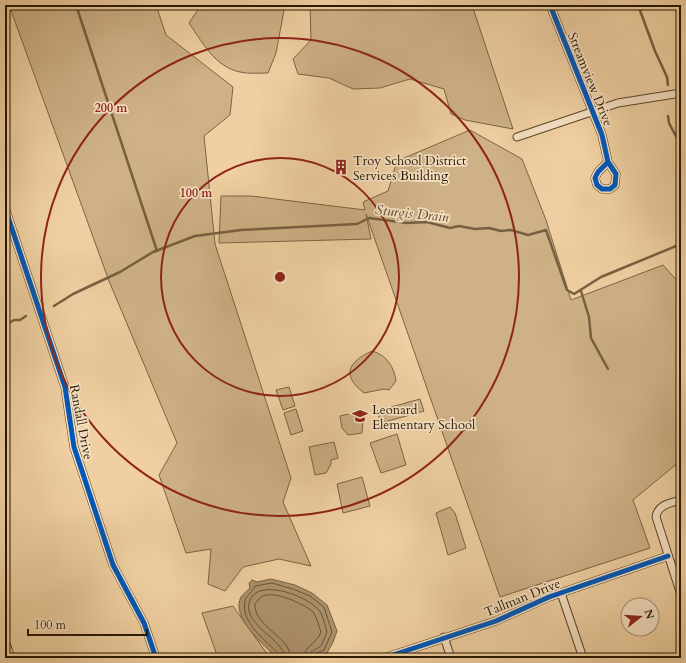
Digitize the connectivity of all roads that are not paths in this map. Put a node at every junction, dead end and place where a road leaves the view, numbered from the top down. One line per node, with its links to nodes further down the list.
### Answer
1 (550, 5): 3 (street, Streamview Drive)
2 (681, 93): 3 (street)
3 (592, 111): 4 (street); 5 (street, Streamview Drive)
4 (518, 137)
5 (608, 162)
6 (5, 208): 7 (street, Randall Drive)
7 (13, 232): 8 (street); 16 (street, Randall Drive)
8 (5, 235)
9 (681, 500): 10 (street)
10 (668, 556): 11 (street, Tallman Drive); 12 (street)
11 (561, 592): 13 (street, Tallman Drive); 19 (street)
12 (681, 595)
13 (444, 637): 17 (street, Tallman Drive); 18 (street)
14 (5, 641): 15 (street)
15 (11, 658)
16 (156, 658)
17 (384, 658)
18 (451, 658)
19 (583, 658)

